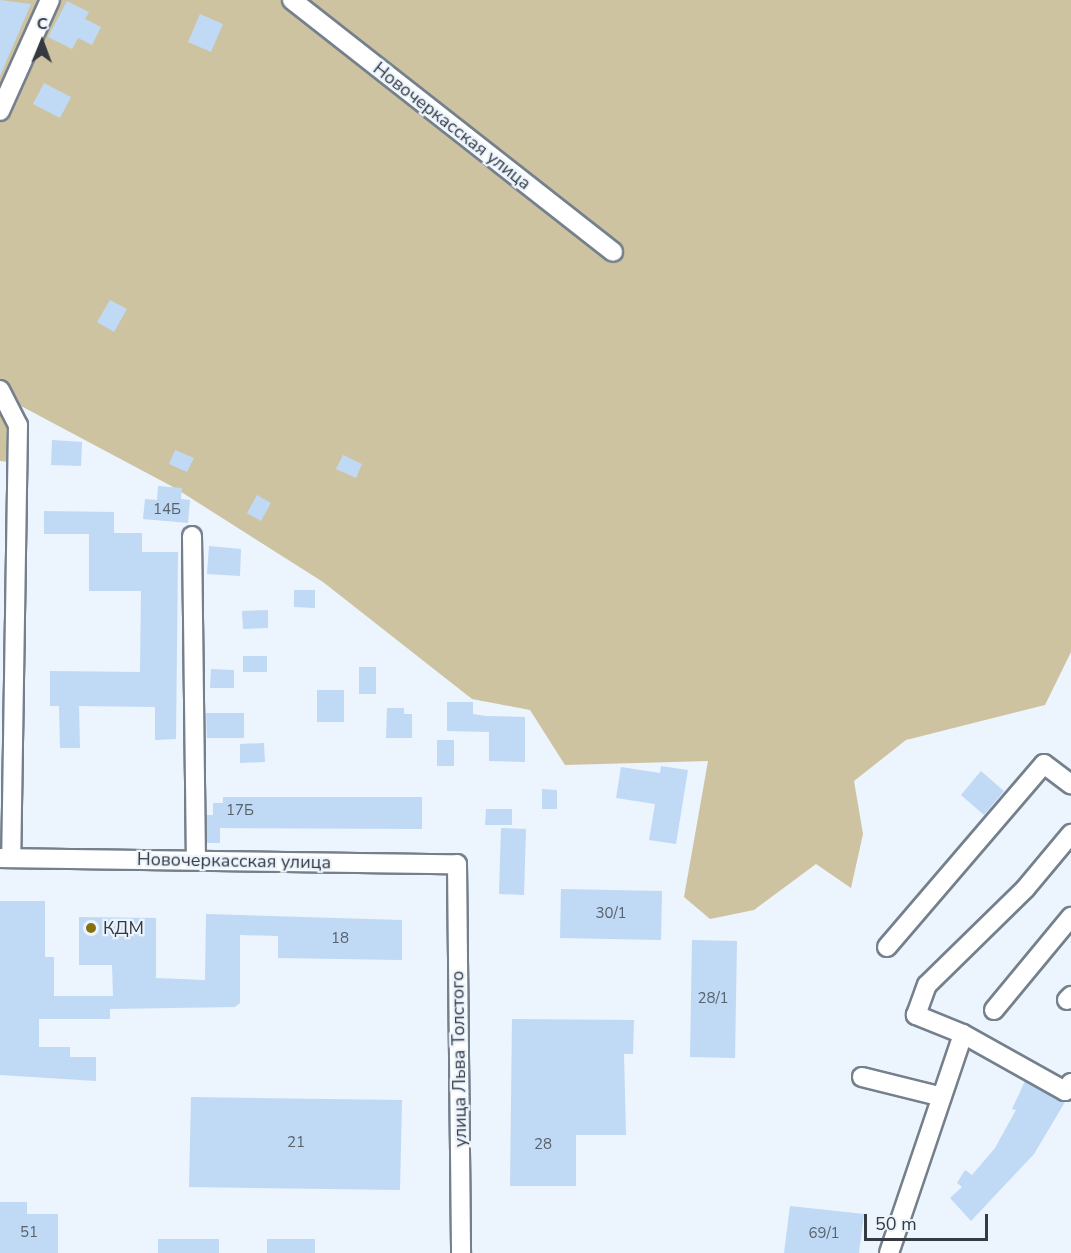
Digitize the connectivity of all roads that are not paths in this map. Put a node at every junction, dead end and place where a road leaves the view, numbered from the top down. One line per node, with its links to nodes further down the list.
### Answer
1 (50, 0): 3 (street)
2 (291, 0): 4 (street, Новочеркасская улица)
3 (0, 111)
4 (613, 252)
5 (0, 390): 9 (street, Новочеркасская улица)
6 (192, 536): 10 (street)
7 (1071, 784): 13 (street)
8 (1071, 834): 15 (street)
9 (5, 858): 10 (street, Новочеркасская улица)
10 (196, 860): 11 (street, Новочеркасская улица)
11 (458, 864): 19 (street, улица Льва Толстого)
12 (1071, 917): 14 (street)
13 (887, 947)
14 (994, 1010)
15 (963, 1034): 17 (street); 18 (street)
16 (862, 1077): 18 (street)
17 (1071, 1083)
18 (942, 1097): 20 (street)
19 (461, 1253)
20 (889, 1253)

